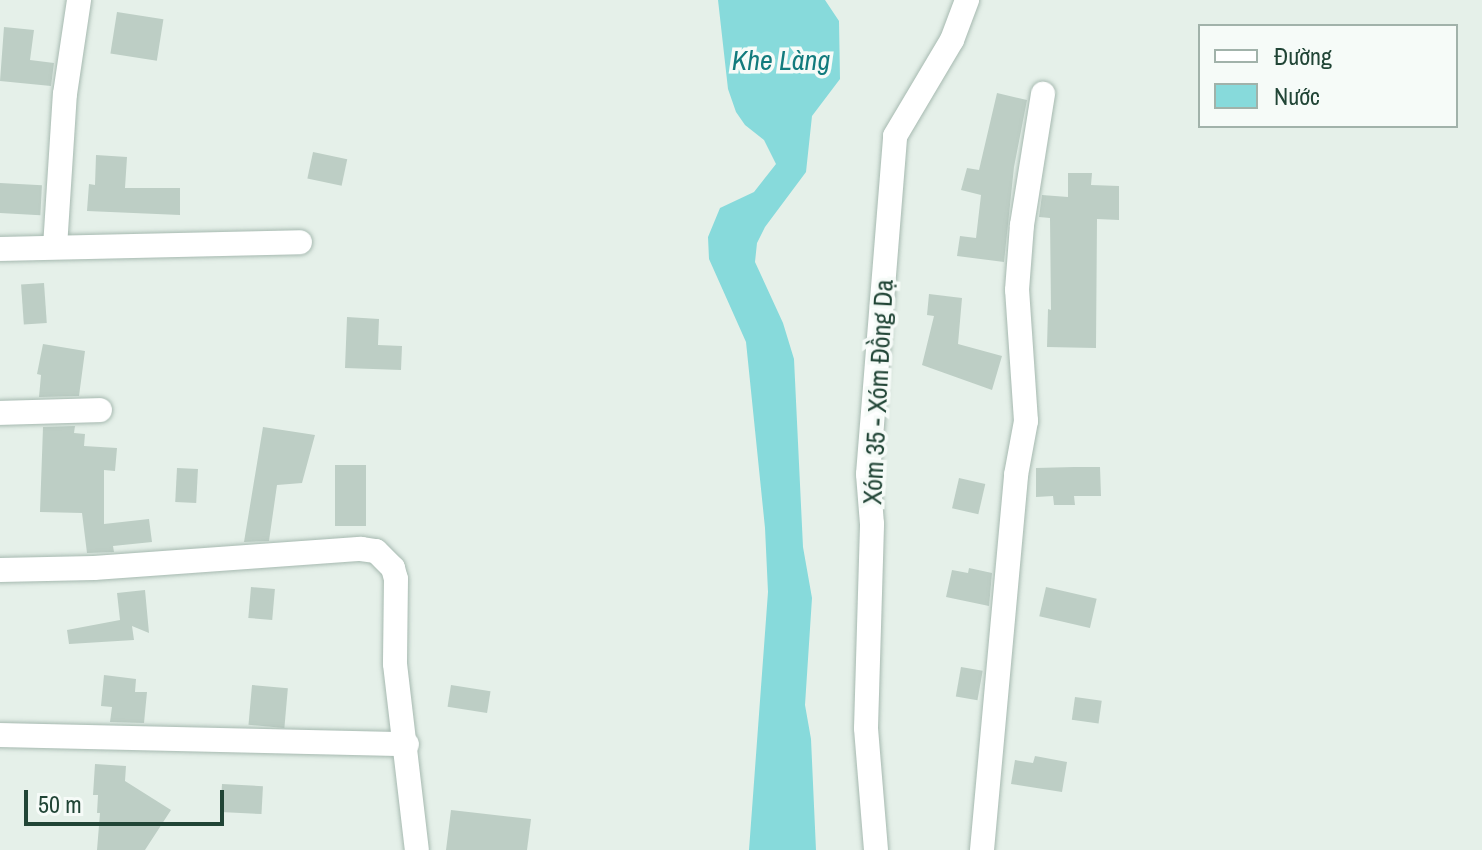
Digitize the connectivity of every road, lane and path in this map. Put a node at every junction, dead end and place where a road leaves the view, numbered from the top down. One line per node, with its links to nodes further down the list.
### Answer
1 (79, 0): 5 (street)
2 (967, 0): 13 (street, Xóm 35 - Xóm Đồng Dạ)
3 (1043, 94): 14 (street)
4 (300, 242): 5 (street)
5 (55, 247): 6 (street)
6 (0, 249)
7 (100, 410): 8 (street)
8 (0, 413)
9 (0, 570): 11 (street)
10 (0, 735): 11 (street)
11 (407, 744): 12 (street)
12 (417, 850)
13 (876, 850)
14 (982, 850)

